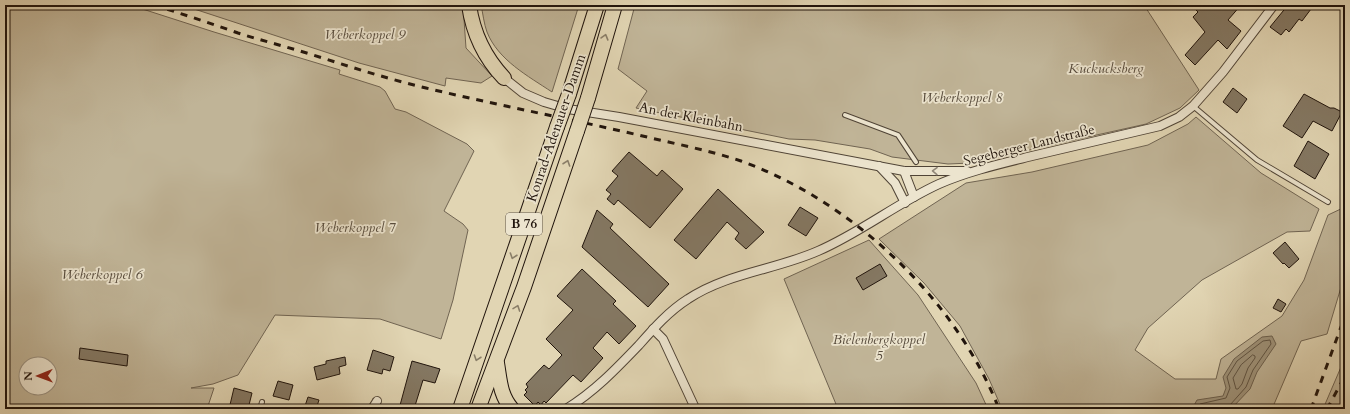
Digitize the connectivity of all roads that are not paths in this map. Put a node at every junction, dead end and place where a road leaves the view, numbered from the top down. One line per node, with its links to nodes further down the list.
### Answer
1 (469, 5): 5 (highway)
2 (597, 5): 19 (highway, Konrad-Adenauer-Damm / B 76, one-way to 19, bridge)
3 (615, 5): 16 (highway, Konrad-Adenauer-Damm / B 76, one-way to 3, bridge)
4 (1274, 5): 6 (street, Segeberger Landstraße)
5 (504, 78): 9 (street, An der Kleinbahn)
6 (1193, 106): 10 (street, Segeberger Landstraße); 13 (lane)
7 (845, 115): 8 (lane)
8 (916, 162)
9 (879, 166): 11 (street, An der Kleinbahn); 14 (street)
10 (974, 170): 11 (street, An der Kleinbahn, one-way to 11); 12 (street, Segeberger Landstraße)
11 (904, 171): 12 (street)
12 (914, 197): 14 (street, Segeberger Landstraße)
13 (1328, 202)
14 (905, 203): 15 (street, Segeberger Landstraße)
15 (653, 329): 20 (street); 26 (street, Segeberger Landstraße)
16 (496, 362): 24 (highway, Konrad-Adenauer-Damm / B 76); 25 (highway)
17 (377, 401): 22 (street)
18 (262, 402): 21 (lane)
19 (462, 403): 23 (highway, B 76)
20 (695, 408): 27 (lane)
21 (260, 409)
22 (372, 409)
23 (456, 409)
24 (478, 409)
25 (512, 409)
26 (566, 409)
27 (710, 409)

